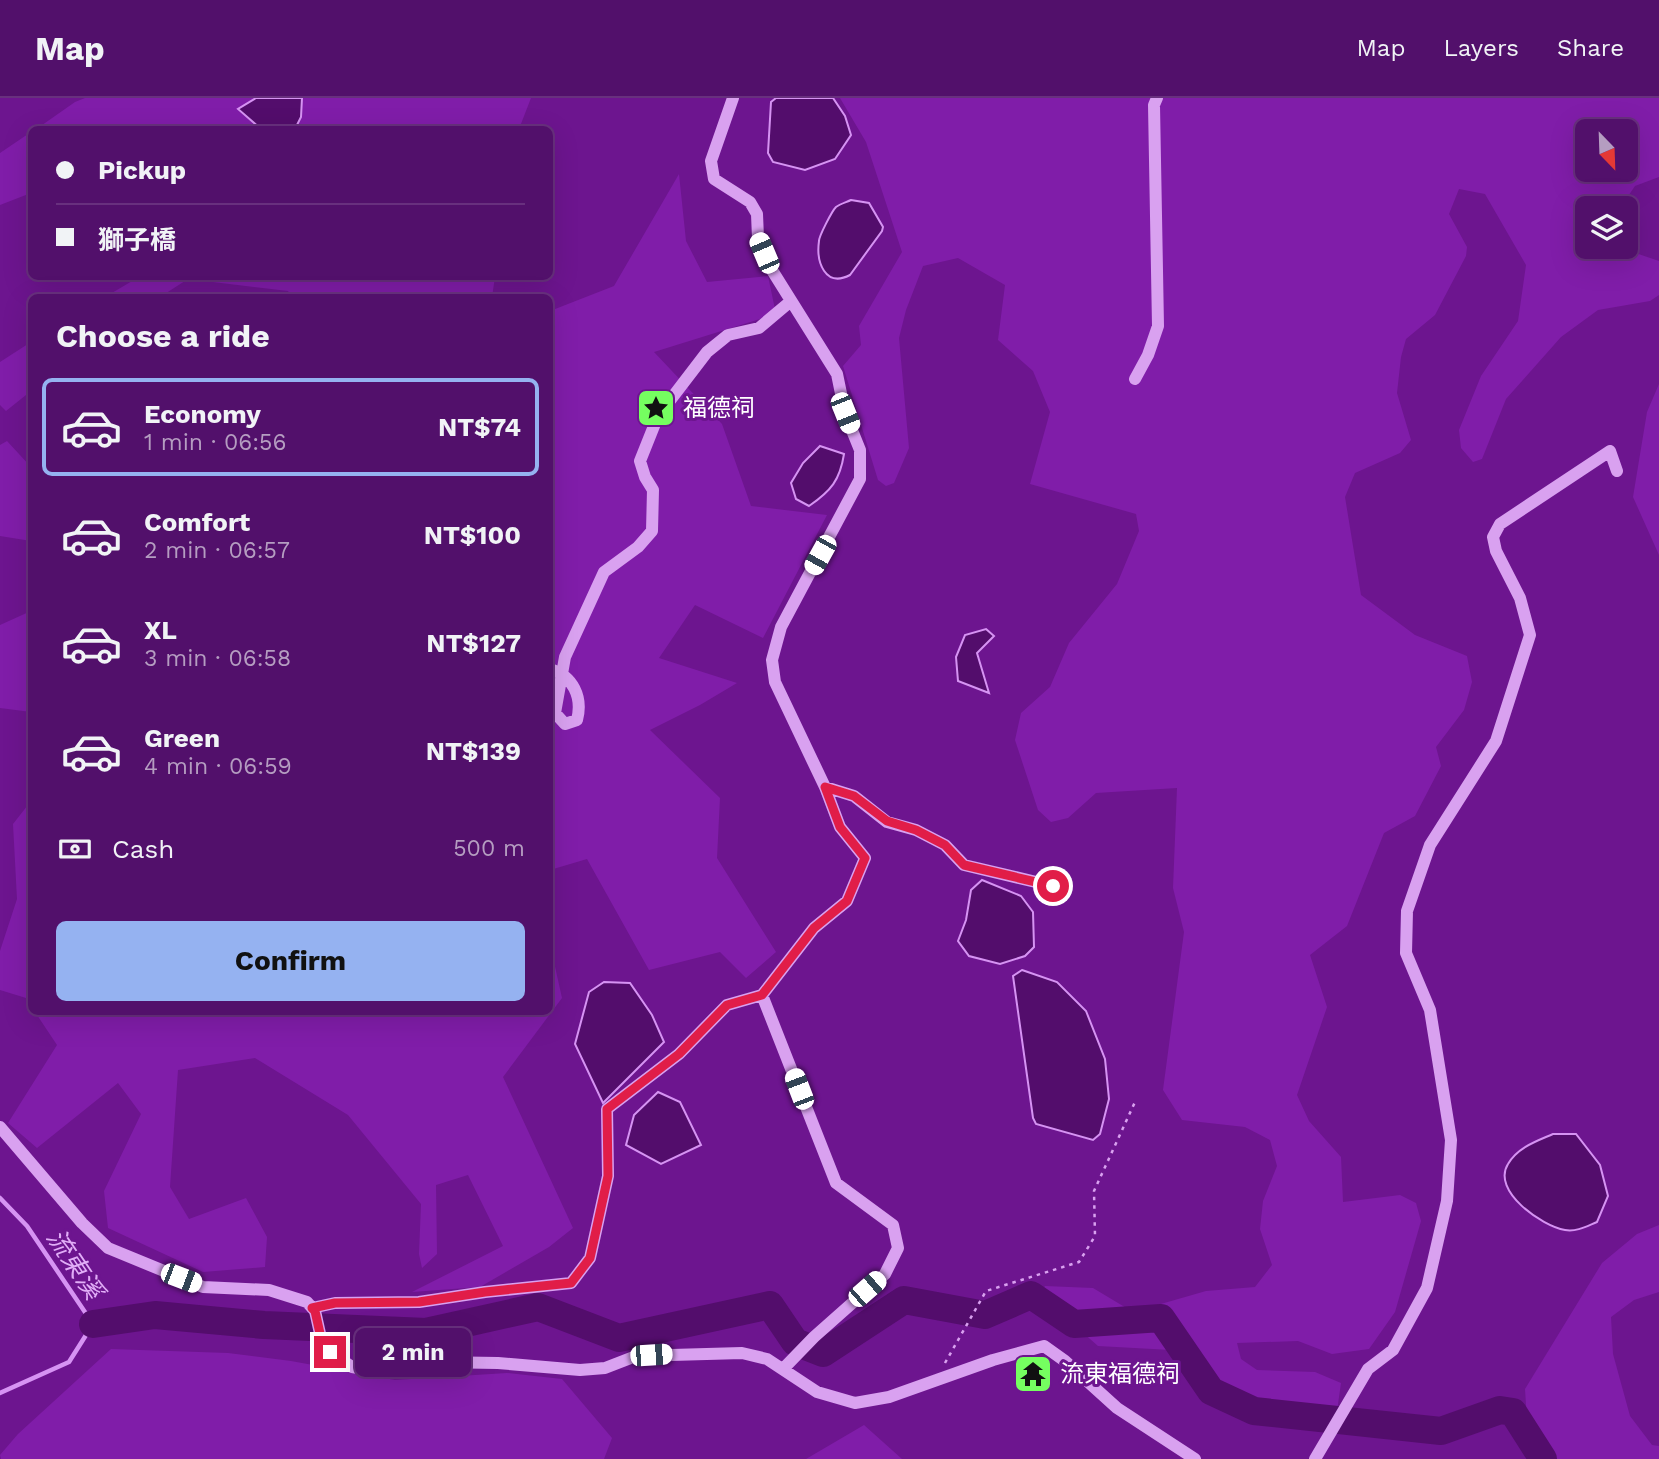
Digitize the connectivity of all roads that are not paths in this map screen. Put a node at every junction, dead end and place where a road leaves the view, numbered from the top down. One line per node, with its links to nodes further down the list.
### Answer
1 (733, 98): 3 (street)
2 (1157, 98): 4 (street)
3 (791, 301): 6 (street); 7 (street)
4 (1135, 379)
5 (1617, 471): 14 (street)
6 (556, 671)
7 (825, 787): 8 (street); 9 (street)
8 (1053, 886)
9 (762, 995): 11 (street); 12 (street)
10 (0, 1126): 11 (street)
11 (314, 1309): 12 (street)
12 (783, 1369): 13 (street)
13 (1193, 1458)
14 (1315, 1459)

